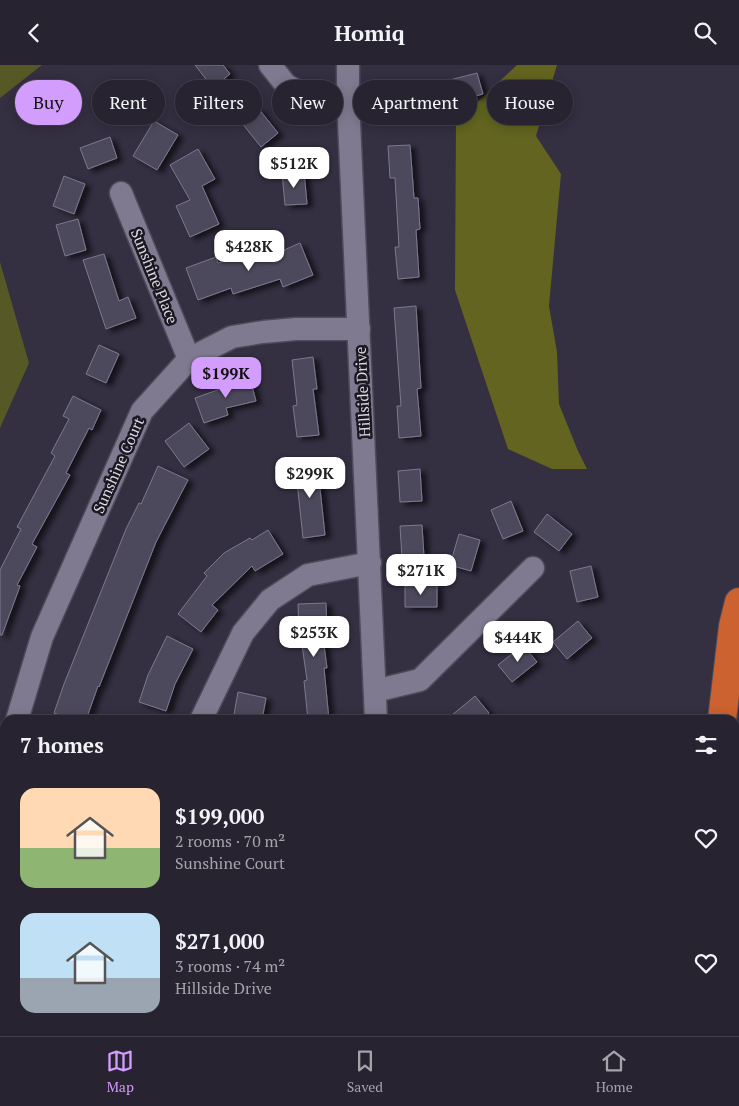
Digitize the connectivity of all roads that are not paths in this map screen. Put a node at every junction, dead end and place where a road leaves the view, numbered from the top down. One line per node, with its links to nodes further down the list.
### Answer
1 (270, 65): 3 (street)
2 (348, 65): 3 (street, Hillside Drive)
3 (348, 99): 5 (street, Hillside Drive)
4 (122, 193): 6 (street, Sunshine Place)
5 (359, 329): 6 (street, Sunshine Court); 7 (street, Hillside Drive)
6 (189, 359): 11 (street, Sunshine Court)
7 (370, 563): 10 (street, Hillside Drive); 12 (street)
8 (533, 568): 10 (street)
9 (739, 602): 14 (highway)
10 (375, 691): 13 (street, Hillside Drive)
11 (19, 715)
12 (203, 715)
13 (376, 715)
14 (723, 715)

